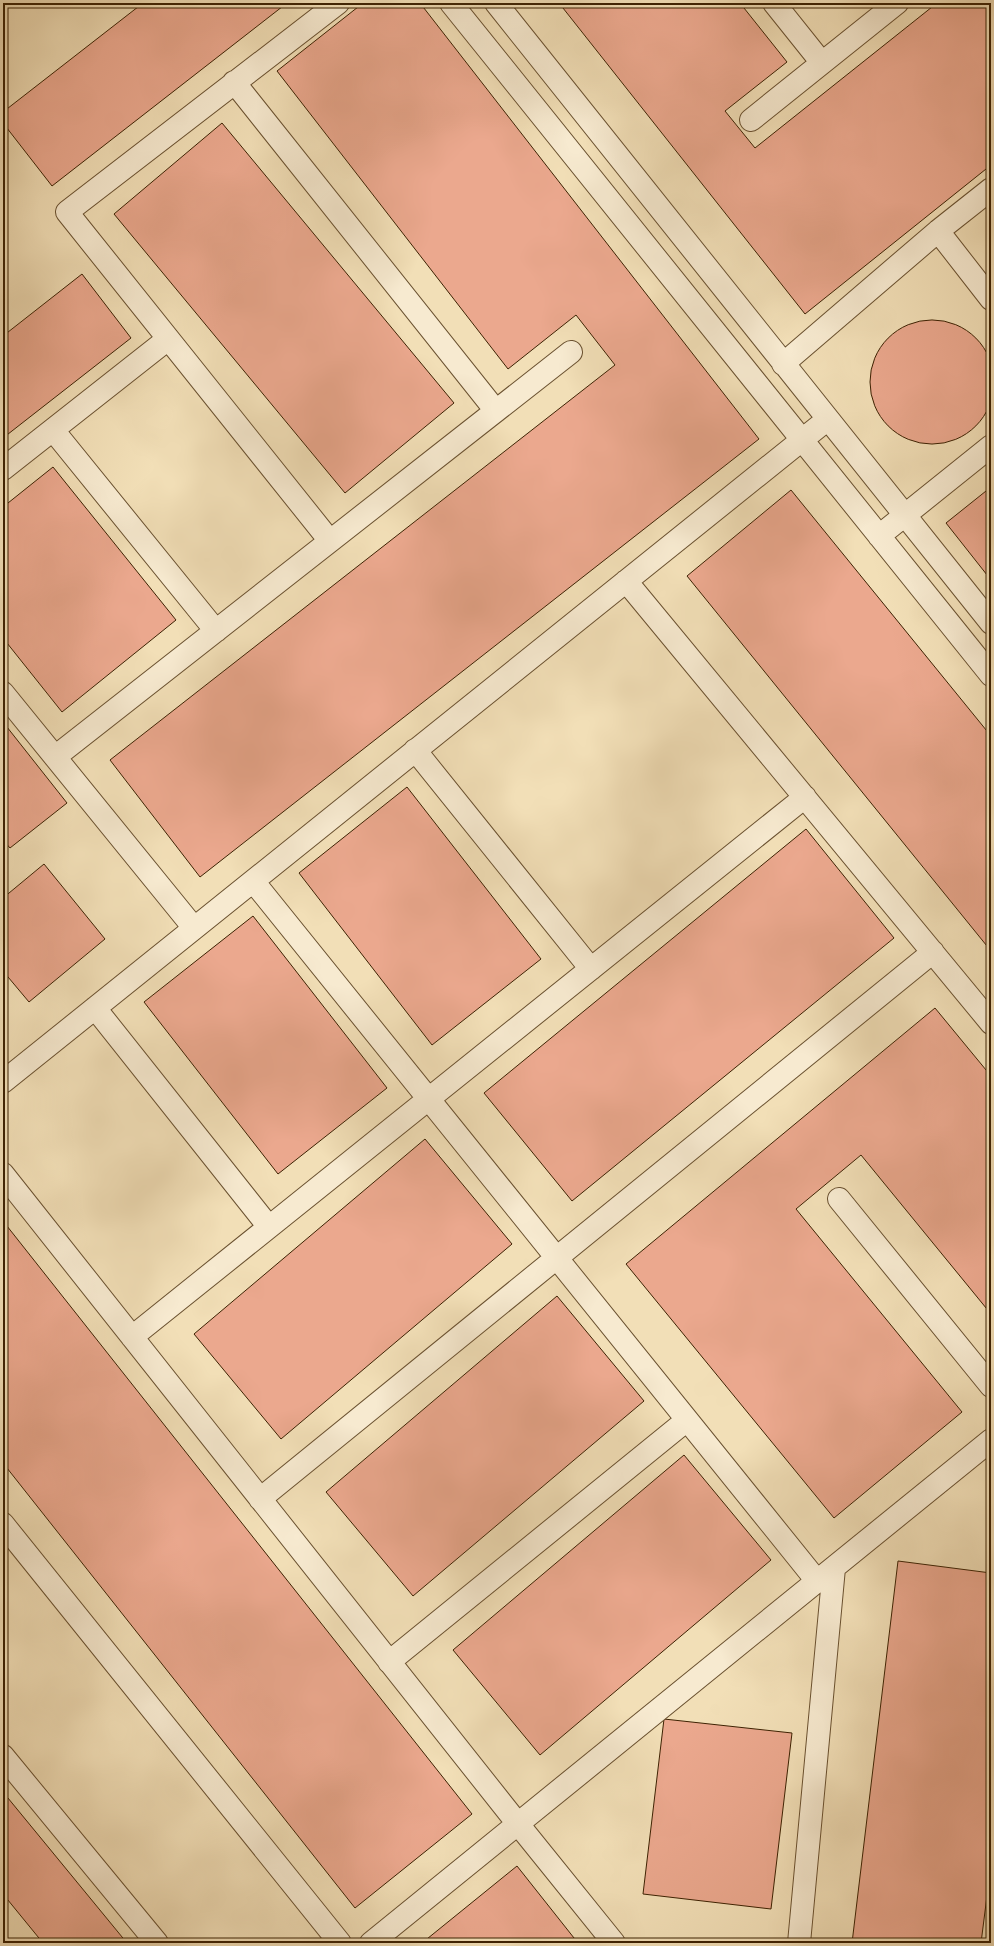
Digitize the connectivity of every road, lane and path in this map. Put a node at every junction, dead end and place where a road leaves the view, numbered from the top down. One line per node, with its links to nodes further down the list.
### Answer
1 (338, 3): 7 (street)
2 (451, 3): 18 (street)
3 (496, 3): 14 (street)
4 (774, 3): 6 (street)
5 (897, 3): 6 (street)
6 (822, 63): 8 (street)
7 (234, 82): 12 (street); 15 (street)
8 (751, 120)
9 (991, 189): 10 (street)
10 (938, 232): 11 (street); 14 (street)
11 (991, 299)
12 (168, 339): 17 (street); 23 (street)
13 (571, 352): 15 (street)
14 (783, 364): 16 (street)
15 (496, 411): 23 (street)
16 (828, 419): 18 (street); 21 (street)
17 (53, 430): 20 (street); 26 (street)
18 (802, 440): 22 (street); 24 (street)
19 (991, 446): 21 (street)
20 (3, 469)
21 (905, 515): 22 (street); 25 (street)
22 (879, 536): 27 (street)
23 (330, 541): 26 (street)
24 (626, 581): 29 (street); 31 (street)
25 (991, 624)
26 (216, 631): 30 (street)
27 (991, 675)
28 (3, 693): 30 (street)
29 (415, 750): 32 (street); 35 (street)
30 (55, 757): 33 (street)
31 (805, 797): 34 (street); 35 (street)
32 (253, 881): 33 (street); 39 (street)
33 (194, 928): 36 (street)
34 (933, 952): 37 (street); 43 (street)
35 (591, 969): 39 (street)
36 (95, 1008): 38 (street); 42 (street)
37 (991, 1023)
38 (3, 1082)
39 (429, 1099): 42 (street); 43 (street)
40 (3, 1174): 44 (street)
41 (839, 1199): 45 (street)
42 (268, 1227): 44 (street)
43 (556, 1258): 46 (street); 48 (street)
44 (132, 1337): 48 (street)
45 (991, 1386)
46 (688, 1420): 50 (street); 51 (street)
47 (991, 1440): 50 (street)
48 (260, 1499): 51 (street)
49 (3, 1524): 55 (street)
50 (826, 1574): 53 (street); 58 (street)
51 (389, 1662): 53 (street)
52 (3, 1756): 54 (street)
53 (518, 1824): 56 (street); 57 (street)
54 (158, 1943)
55 (340, 1943)
56 (371, 1943)
57 (614, 1943)
58 (799, 1943)

